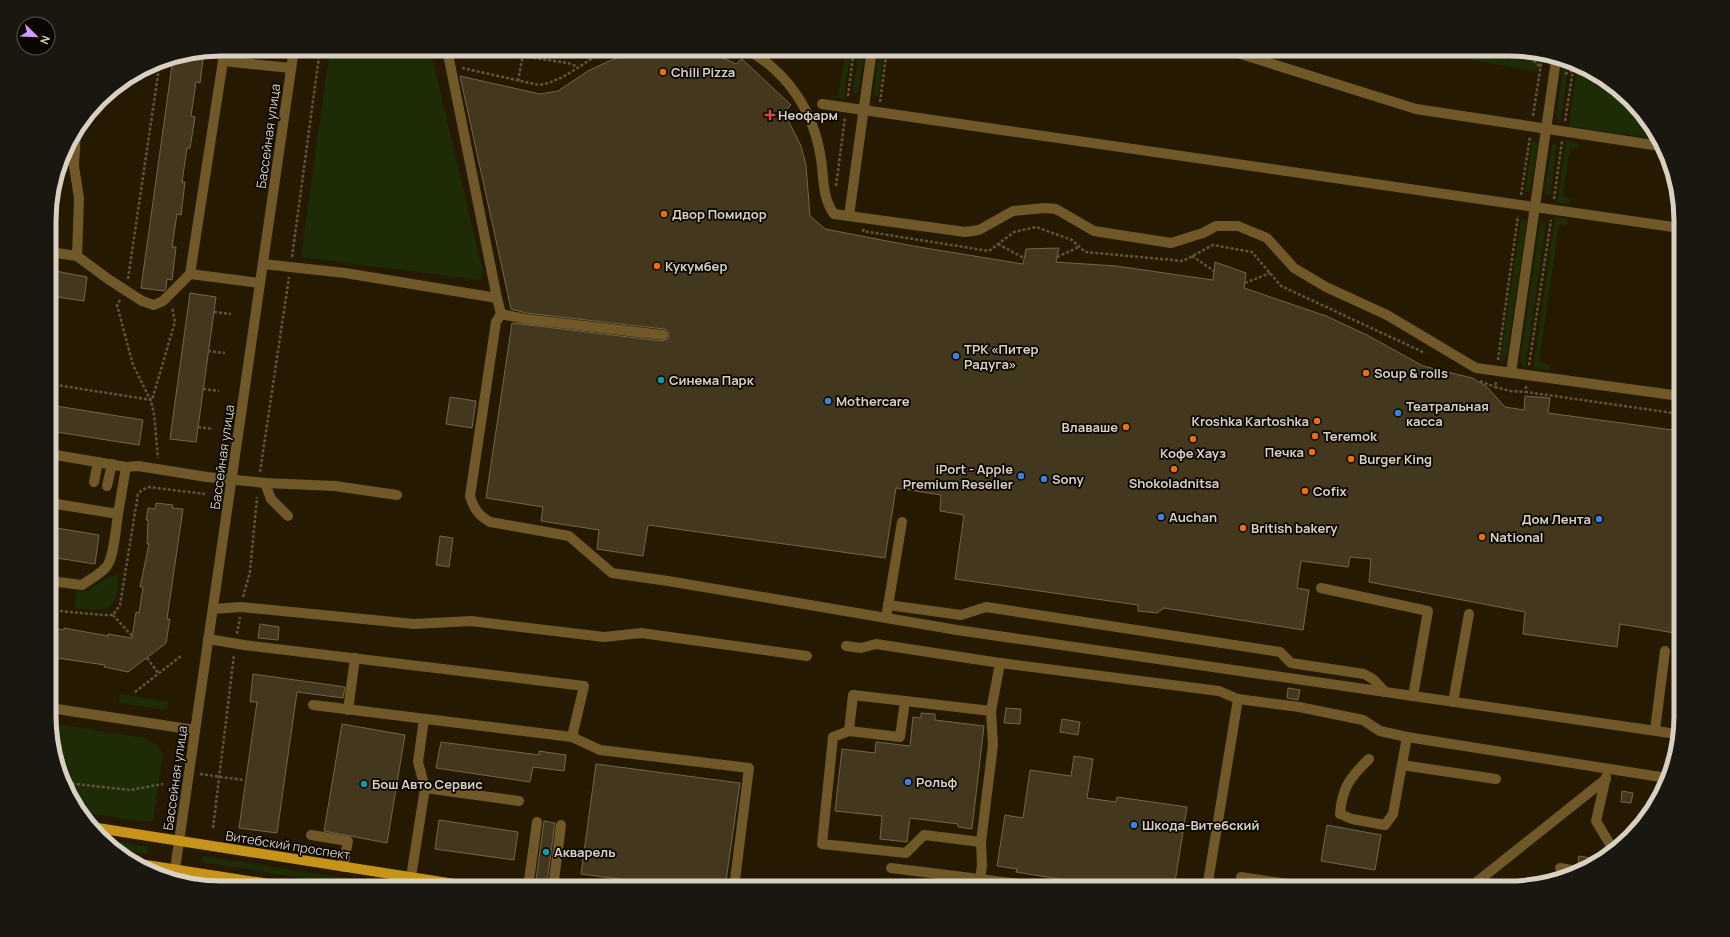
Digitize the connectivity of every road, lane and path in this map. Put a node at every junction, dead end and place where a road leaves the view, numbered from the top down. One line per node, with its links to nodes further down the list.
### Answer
1 (223, 56): 14 (street)
2 (293, 56): 18 (street, Бассейная улица)
3 (319, 56): 51 (path)
4 (449, 56): 16 (street)
5 (523, 56): 17 (path); 23 (path)
6 (595, 56): 17 (path)
7 (755, 56): 40 (street)
8 (853, 56): 24 (path)
9 (871, 56): 27 (street)
10 (886, 56): 26 (path)
11 (1247, 56): 31 (street)
12 (1530, 57): 19 (path)
13 (1542, 59): 19 (path)
14 (223, 61): 18 (street); 54 (street)
15 (1556, 63): 31 (street)
16 (451, 66): 23 (path); 59 (street)
17 (577, 66): 23 (path)
18 (291, 68): 50 (street, Бассейная улица)
19 (1541, 68): 29 (path)
20 (159, 69): 57 (path)
21 (1575, 70): 22 (path)
22 (1572, 72): 30 (path)
23 (518, 81)
24 (847, 101)
25 (822, 104): 27 (street)
26 (880, 104)
27 (864, 110): 37 (street); 40 (street)
28 (846, 113): 36 (path)
29 (1533, 120)
30 (1564, 126)
31 (1546, 130): 35 (street); 38 (street)
32 (1530, 132): 37 (path)
33 (1563, 138): 39 (path)
34 (75, 143): 46 (street)
35 (1656, 145)
36 (836, 192)
37 (1519, 206): 38 (street); 67 (path)
38 (1535, 208): 39 (street); 69 (street)
39 (1552, 211): 42 (street); 68 (path)
40 (849, 216): 41 (street)
41 (867, 218): 43 (path); 69 (street)
42 (1674, 227)
43 (998, 244): 44 (path); 49 (path)
44 (1079, 247): 47 (path); 48 (path)
45 (56, 253): 46 (street)
46 (77, 256): 57 (street)
47 (1192, 256): 52 (path); 53 (path)
48 (1057, 257)
49 (1024, 258)
50 (262, 264): 51 (street); 55 (street, Бассейная улица)
51 (290, 268): 59 (street); 90 (path)
52 (1214, 271)
53 (1270, 273): 56 (path); 66 (path)
54 (190, 274): 55 (street); 58 (street)
55 (260, 283): 88 (street, Бассейная улица)
56 (1245, 283)
57 (126, 289): 58 (street); 79 (path)
58 (169, 295): 79 (path)
59 (497, 298): 62 (street)
60 (214, 312): 61 (path)
61 (231, 314)
62 (501, 314): 63 (street); 106 (street)
63 (663, 335)
64 (208, 351): 65 (path)
65 (225, 353)
66 (1430, 355)
67 (1498, 365)
68 (1529, 369)
69 (1511, 373): 78 (street)
70 (1476, 378): 74 (path)
71 (1496, 379): 74 (path)
72 (1527, 384): 77 (path)
73 (56, 385): 79 (path)
74 (1495, 387): 77 (path)
75 (203, 389): 76 (path)
76 (219, 391)
77 (1526, 392): 80 (path)
78 (1674, 395)
79 (151, 401): 87 (path)
80 (1674, 413)
81 (198, 427): 82 (path)
82 (213, 429)
83 (56, 455): 84 (street)
84 (98, 462): 85 (street); 89 (street)
85 (112, 464): 86 (street); 91 (street)
86 (126, 467): 87 (street); 95 (street)
87 (160, 470): 88 (street)
88 (232, 479): 90 (street); 102 (street, Бассейная улица)
89 (94, 482)
90 (262, 482): 93 (street); 96 (street); 101 (path)
91 (108, 486)
92 (204, 494): 105 (path)
93 (397, 495)
94 (56, 504): 95 (street)
95 (118, 514): 98 (street)
96 (288, 516)
97 (902, 522): 100 (street)
98 (56, 582)
99 (1321, 588): 120 (street)
100 (888, 606): 106 (street); 119 (street)
101 (241, 607): 102 (street); 109 (path); 113 (street)
102 (213, 609): 108 (street, Бассейная улица)
103 (56, 611): 105 (path)
104 (1468, 614): 123 (street)
105 (113, 615): 107 (path)
106 (886, 618): 119 (street)
107 (132, 636)
108 (208, 639): 109 (street); 129 (street, Бассейная улица)
109 (235, 643): 115 (street); 139 (path)
110 (846, 646): 116 (street)
111 (1665, 651): 130 (street)
112 (181, 656): 117 (path)
113 (807, 656)
114 (147, 658): 117 (path)
115 (354, 658): 126 (street); 133 (street)
116 (1000, 663): 121 (street); 127 (street)
117 (159, 674): 118 (path)
118 (135, 692)
119 (1385, 692): 120 (street)
120 (1413, 696): 123 (street)
121 (1238, 699): 134 (street); 171 (street)
122 (905, 701): 127 (street); 131 (street); 131 (street)
123 (1453, 702): 130 (street)
124 (313, 705): 126 (street)
125 (56, 709): 129 (street)
126 (348, 710): 128 (street)
127 (991, 711): 154 (street)
128 (424, 719): 133 (street); 146 (street)
129 (195, 730): 138 (street, Бассейная улица)
130 (1655, 730): 132 (street)
131 (849, 731): 154 (street)
132 (1673, 733)
133 (572, 737): 168 (street)
134 (1407, 737): 136 (street); 137 (street)
135 (1369, 759): 136 (street)
136 (1402, 764): 141 (street)
137 (1608, 768): 140 (street); 142 (street)
138 (189, 772): 139 (path); 153 (street, Бассейная улица)
139 (218, 777): 143 (path); 151 (path)
140 (1662, 777)
141 (1496, 779)
142 (1606, 779): 155 (street); 173 (street)
143 (243, 780)
144 (71, 783): 145 (path)
145 (163, 784)
146 (426, 788): 147 (street); 162 (street)
147 (519, 801)
148 (537, 822): 166 (street)
149 (561, 825): 167 (street)
150 (100, 828): 153 (main road, Витебский проспект)
151 (213, 828)
152 (311, 835): 157 (street)
153 (179, 841): 157 (main road, Витебский проспект); 160 (street, Бассейная улица)
154 (980, 842): 170 (street)
155 (1611, 846)
156 (150, 865): 160 (main road)
157 (343, 867): 162 (main road, Витебский проспект)
158 (891, 868): 169 (street)
159 (1560, 868): 161 (street)
160 (176, 869): 164 (main road)
161 (1568, 869)
162 (411, 877): 165 (main road, Витебский проспект)
163 (1241, 877): 172 (street)
164 (251, 881)
165 (436, 881)
166 (529, 881)
167 (554, 881)
168 (735, 881)
169 (968, 881)
170 (980, 881)
171 (1208, 881)
172 (1268, 881)
173 (1478, 881)

